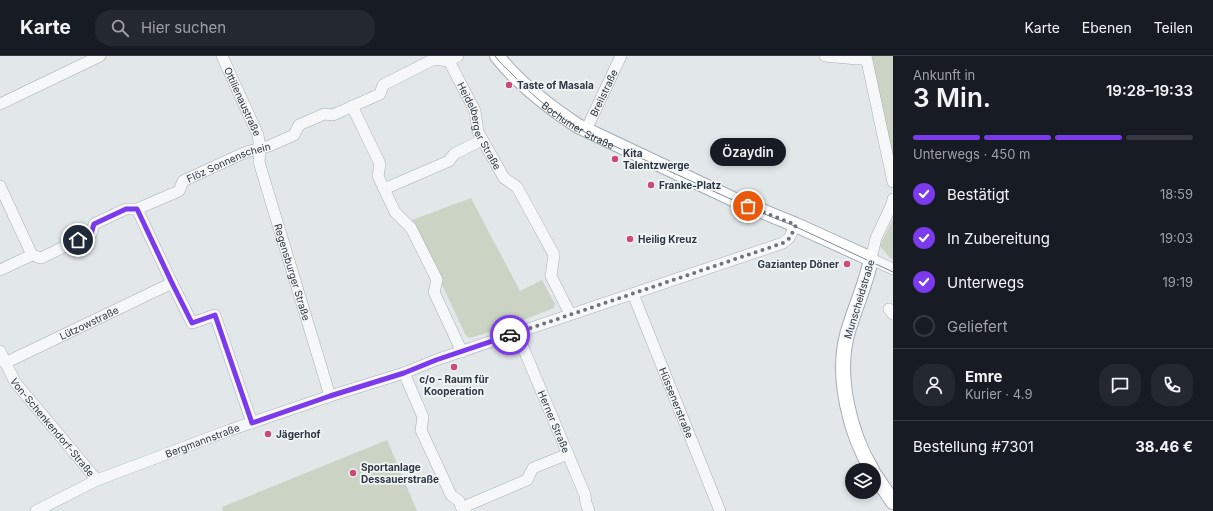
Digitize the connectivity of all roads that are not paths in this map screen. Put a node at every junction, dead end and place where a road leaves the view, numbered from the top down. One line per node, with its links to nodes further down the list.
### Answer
1 (100, 56): 8 (street)
2 (222, 56): 12 (street, Ottilienaustraße)
3 (497, 56): 10 (main road, Bochumer Straße)
4 (621, 56): 10 (street, Breilstraße)
5 (825, 56): 6 (street)
6 (866, 57): 13 (street)
7 (454, 58): 9 (street, Flöz Sonnenschein); 11 (street, Heidelberger Straße)
8 (0, 104)
9 (352, 106): 12 (street, Flöz Sonnenschein); 15 (street)
10 (586, 130): 18 (main road, Bochumer Straße)
11 (482, 140): 15 (street); 25 (street, Heidelberger Straße)
12 (260, 149): 17 (street, Flöz Sonnenschein); 31 (street, Regensburger Straße)
13 (893, 182)
14 (0, 186): 19 (street)
15 (384, 189): 28 (street)
16 (893, 199): 20 (street, Munscheidstraße)
17 (137, 209): 19 (street, Flöz Sonnenschein); 23 (street)
18 (796, 225): 20 (main road, Bochumer Straße); 24 (street, Bergmannstraße)
19 (32, 255): 21 (street, Flöz Sonnenschein)
20 (871, 260): 22 (street, Bochumer Straße); 34 (main road, Munscheidstraße)
21 (0, 270)
22 (893, 270)
23 (172, 283): 29 (street, Lützowstraße); 32 (street)
24 (633, 294): 25 (street, Bergmannstraße); 41 (street, Hüssenerstraße)
25 (570, 314): 26 (street, Bergmannstraße)
26 (517, 333): 28 (street, Bergmannstraße); 33 (street, Herner Straße)
27 (0, 351): 29 (street, Von-Schenkendorf-Straße)
28 (462, 352): 30 (street, Bergmannstraße)
29 (5, 363): 35 (street, Von-Schenkendorf-Straße)
30 (404, 373): 31 (street, Bergmannstraße); 39 (street)
31 (330, 396): 32 (street, Bergmannstraße)
32 (252, 423): 35 (street, Bergmannstraße)
33 (568, 454): 39 (street); 40 (street, Herner Straße)
34 (868, 463)
35 (97, 480): 38 (street, Bergmannstraße)
36 (881, 484): 37 (main road)
37 (893, 502)
38 (36, 511)
39 (463, 511)
40 (589, 511)
41 (720, 511)

